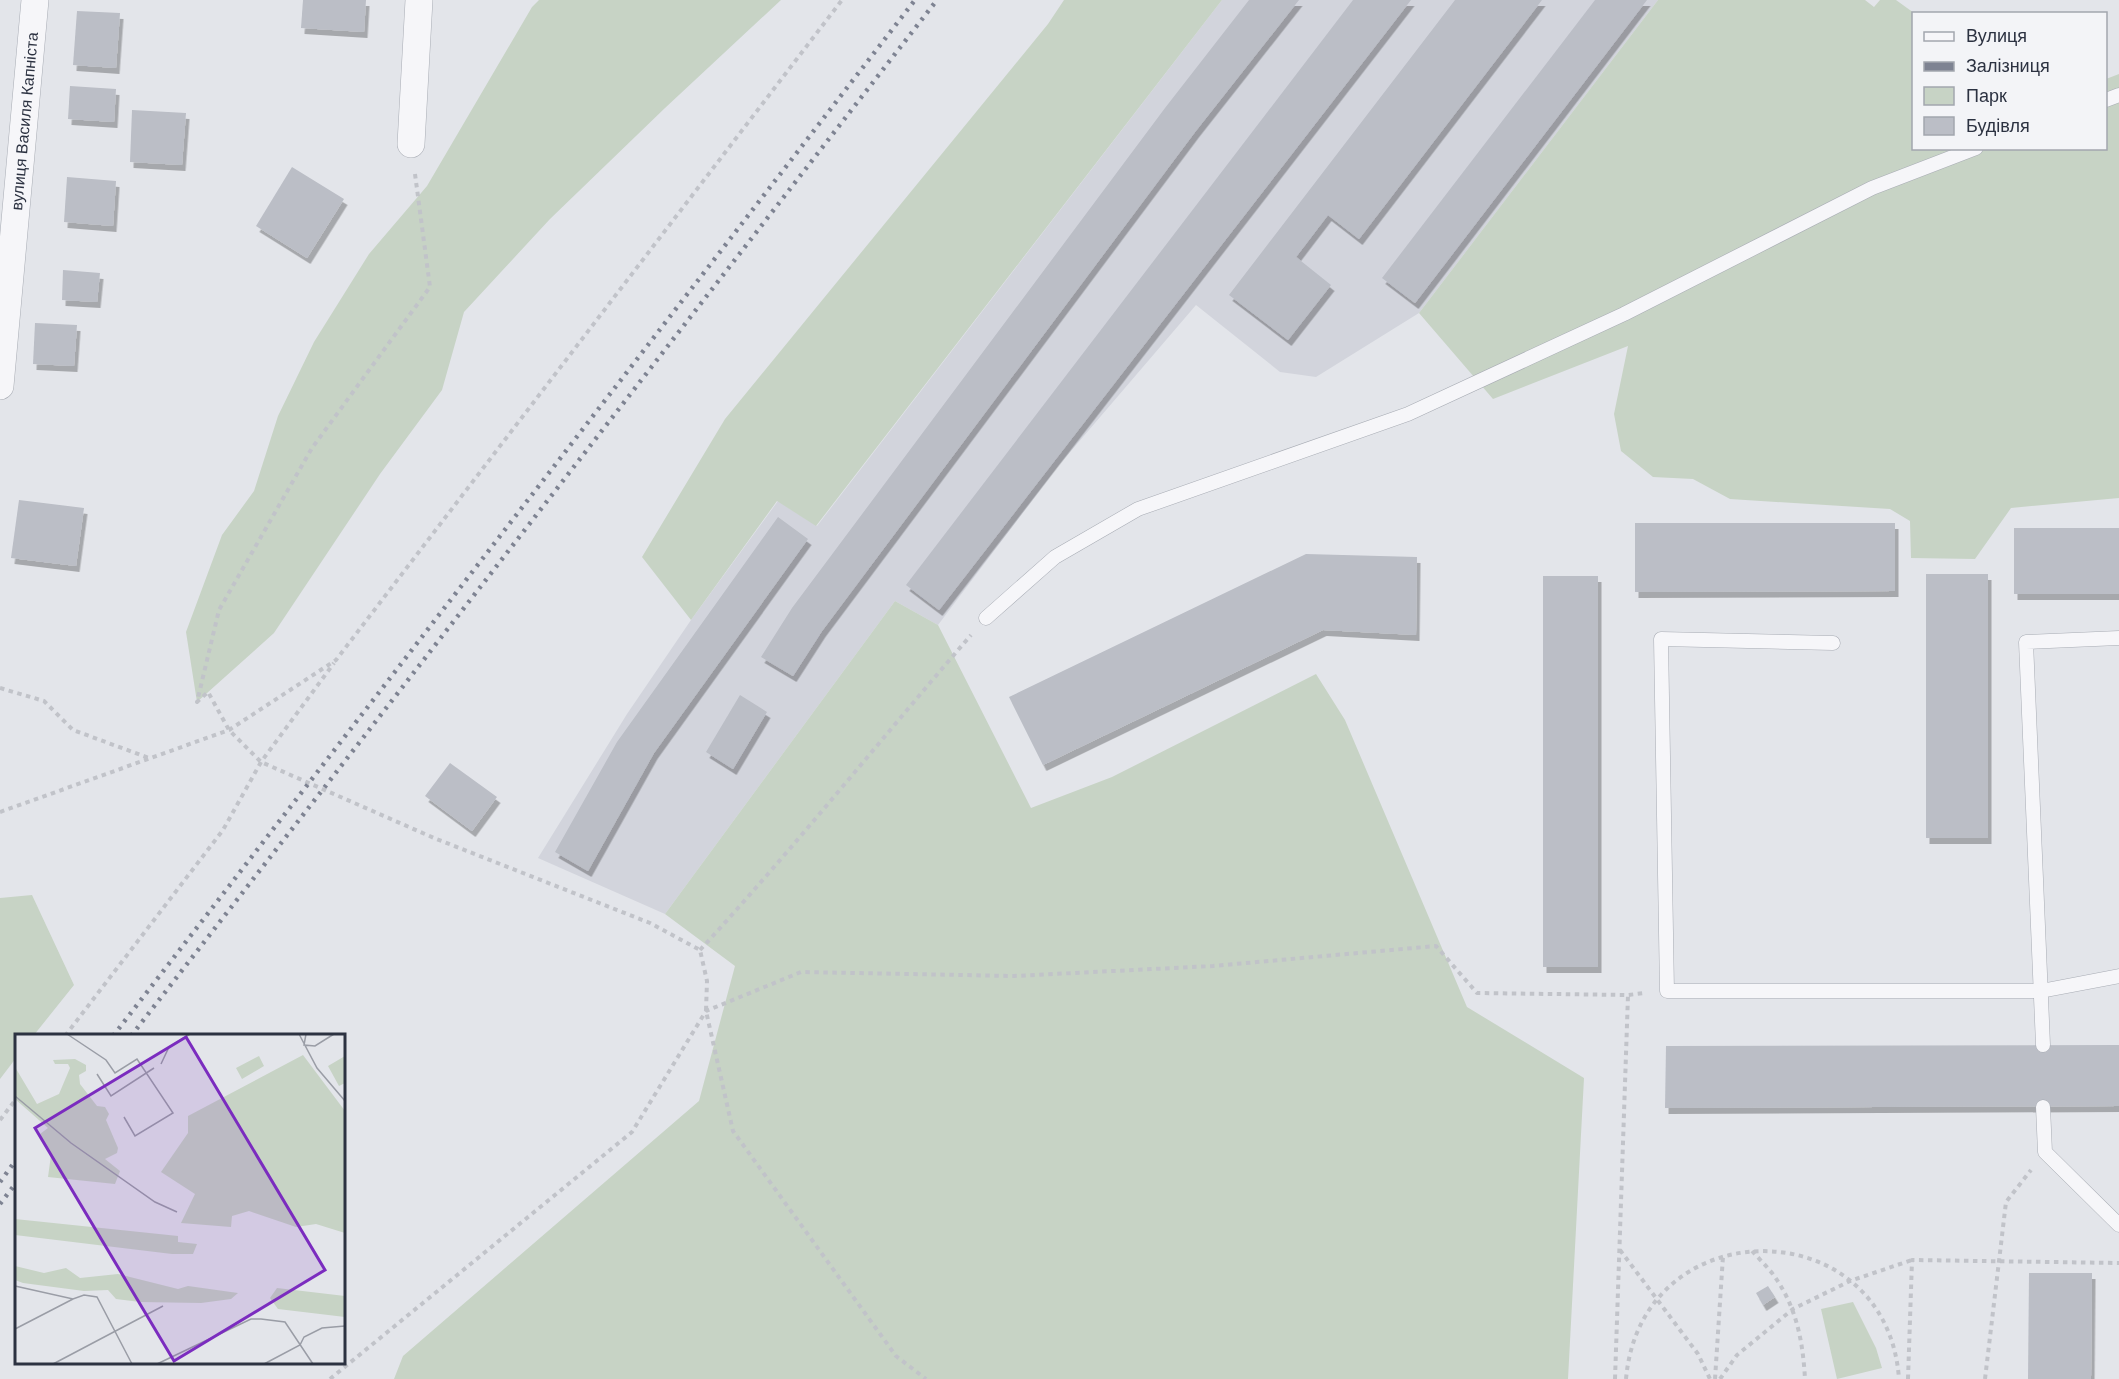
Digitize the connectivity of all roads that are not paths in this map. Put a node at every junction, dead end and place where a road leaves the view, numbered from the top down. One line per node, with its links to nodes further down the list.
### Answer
1 (35, 0): 5 (street, вулиця Василя Капніста)
2 (419, 0): 3 (street)
3 (411, 144)
4 (1971, 150): 6 (lane)
5 (0, 386)
6 (987, 618)
7 (2119, 638): 10 (lane)
8 (1833, 643): 10 (lane)
9 (2119, 976): 10 (lane)
10 (2041, 991): 11 (lane)
11 (2043, 1045)
12 (2043, 1107): 13 (lane)
13 (2119, 1225)

